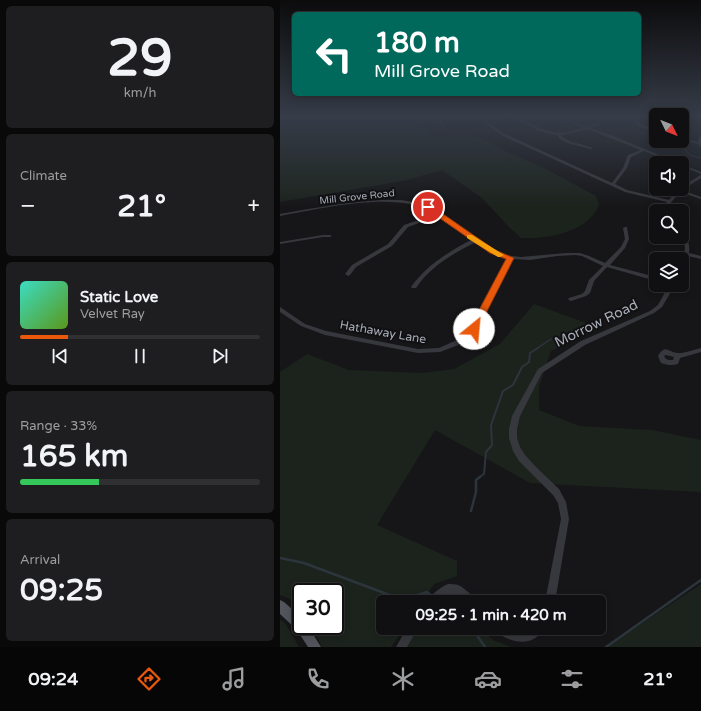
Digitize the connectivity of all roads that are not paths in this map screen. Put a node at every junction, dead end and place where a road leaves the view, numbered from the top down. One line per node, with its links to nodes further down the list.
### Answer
1 (532, 147): 10 (street)
2 (588, 147): 4 (street)
3 (636, 147): 5 (street)
4 (591, 148)
5 (643, 150): 6 (street); 10 (street)
6 (658, 156)
7 (689, 168): 8 (street)
8 (701, 174): 9 (street)
9 (689, 183)
10 (614, 184): 14 (street)
11 (689, 193): 13 (street)
12 (674, 196): 14 (street)
13 (701, 198)
14 (669, 201): 15 (street)
15 (667, 204)
16 (439, 214): 17 (street, Mill Grove Road); 20 (street, Mill Grove Road); 26 (street)
17 (280, 215)
18 (625, 228): 25 (street)
19 (330, 236): 21 (street)
20 (475, 240): 23 (street, Mill Grove Road); 28 (street)
21 (280, 243)
22 (689, 255): 24 (street)
23 (511, 258): 25 (street, Mill Grove Road); 31 (street, Hathaway Lane)
24 (701, 258)
25 (605, 265): 27 (street, Mill Grove Road); 30 (street)
26 (348, 274)
27 (649, 277)
28 (414, 287)
29 (668, 292): 36 (street, Morrow Road)
30 (571, 299)
31 (280, 309)
32 (701, 350): 33 (street)
33 (677, 356)
34 (440, 595): 35 (street)
35 (463, 595)
36 (551, 595)
37 (280, 606): 38 (main road)
38 (292, 617)
39 (307, 635): 43 (main road)
40 (409, 635): 44 (street)
41 (510, 635): 42 (street)
42 (529, 635)
43 (315, 647)
44 (401, 647)

